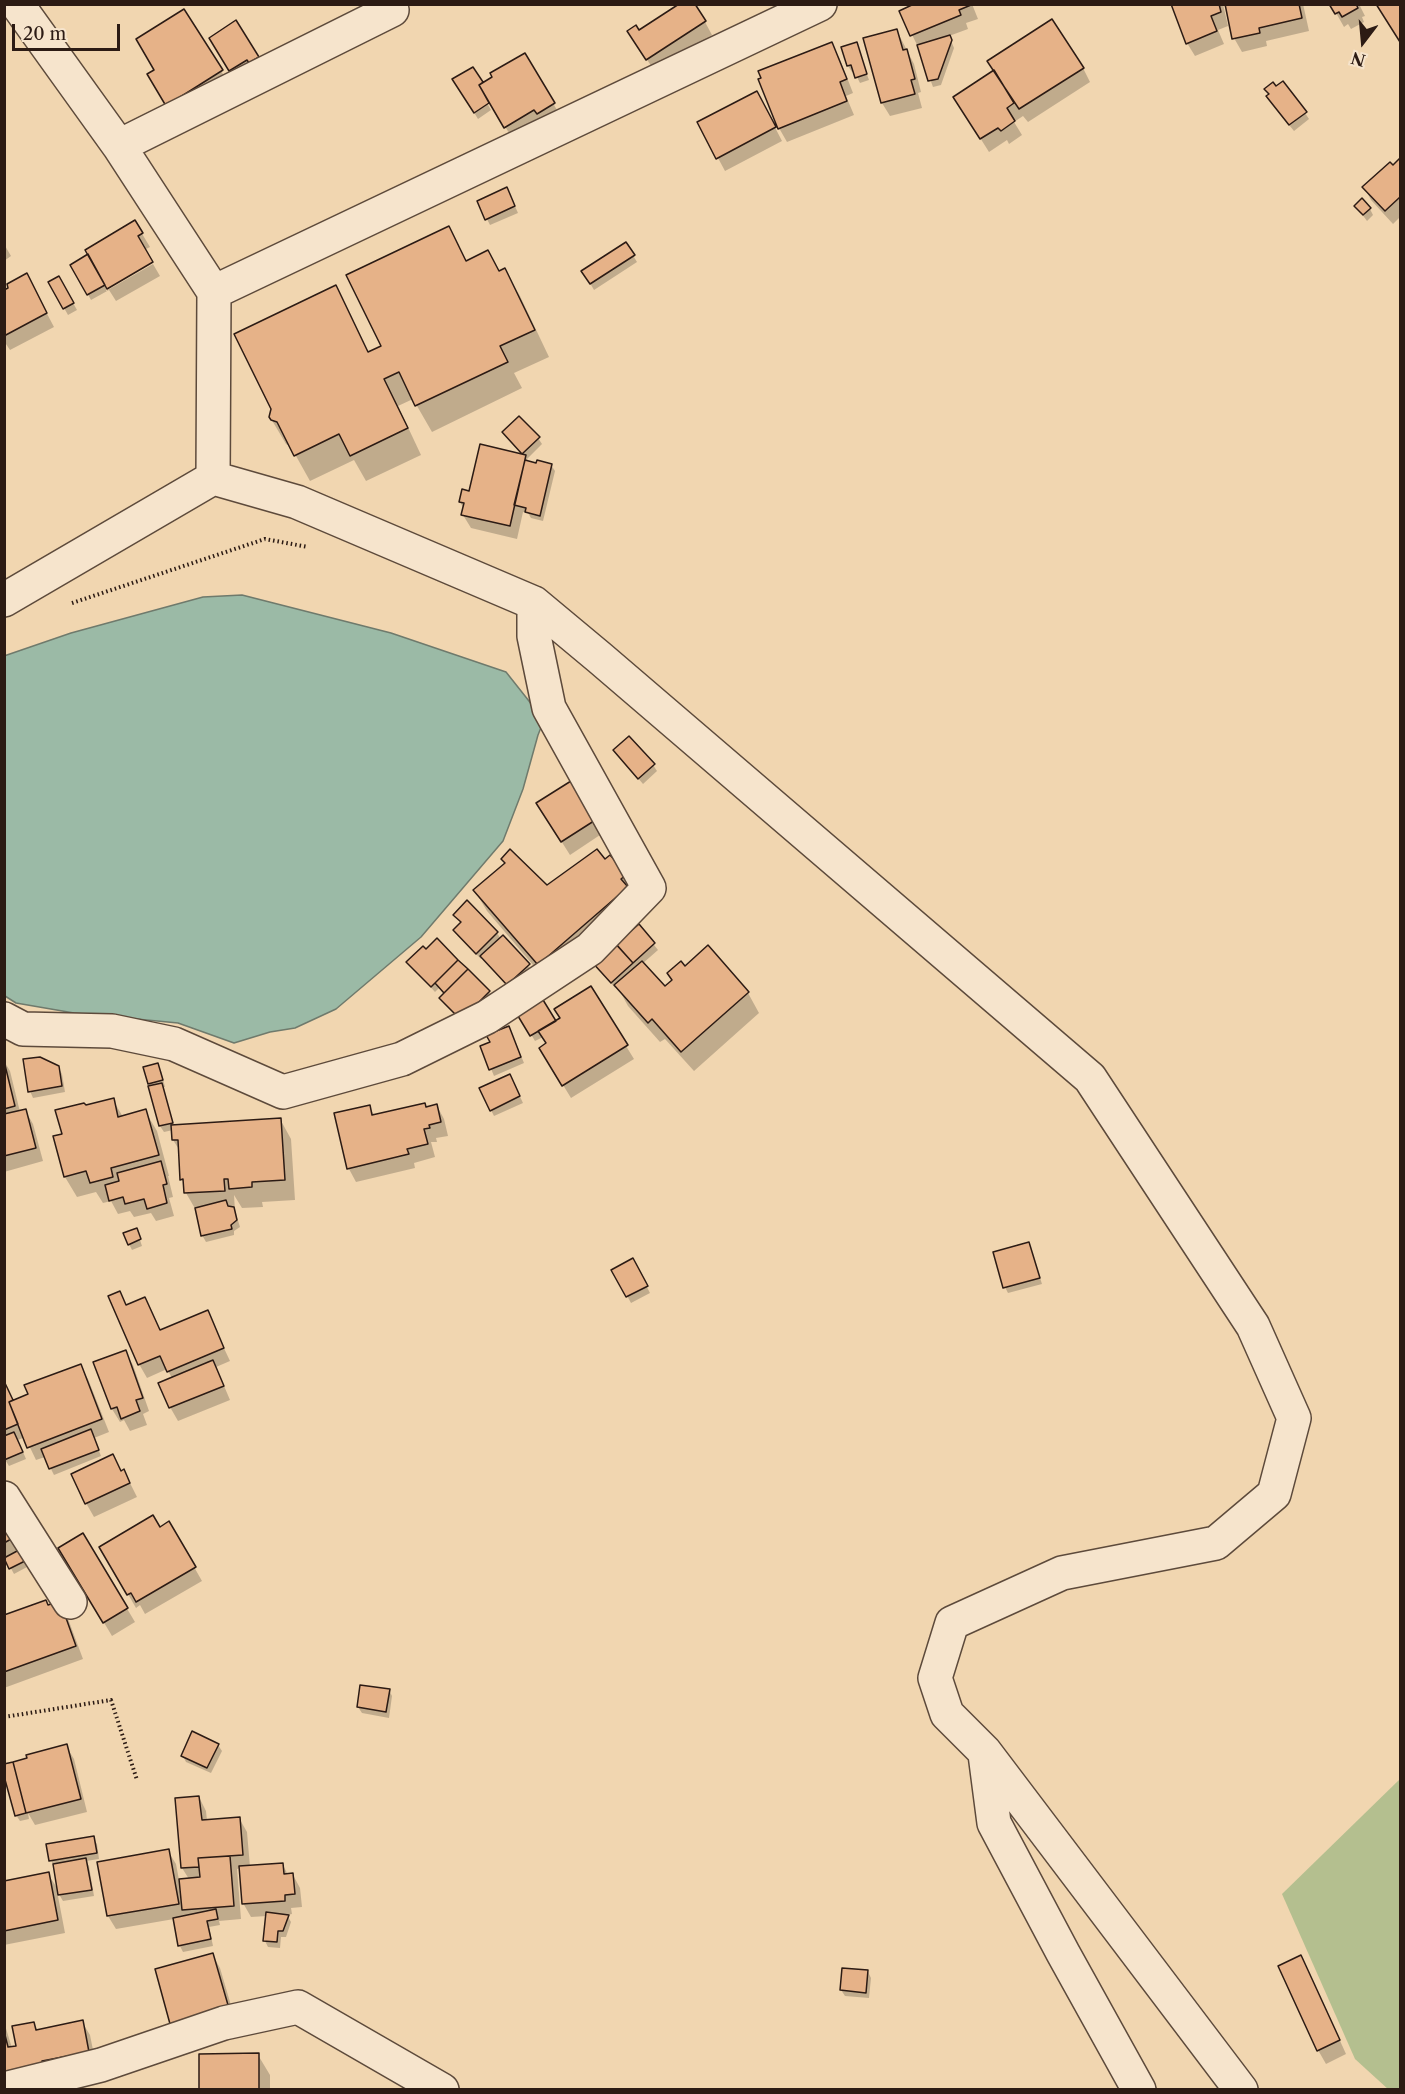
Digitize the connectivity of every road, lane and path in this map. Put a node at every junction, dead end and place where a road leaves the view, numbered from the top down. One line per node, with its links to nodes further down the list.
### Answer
1 (17, 4): 4 (street)
2 (820, 4): 5 (street)
3 (392, 10): 4 (street)
4 (119, 146): 5 (street)
5 (214, 292): 6 (street)
6 (213, 478): 8 (street); 9 (street)
7 (311, 548): 10 (path)
8 (4, 600)
9 (534, 603): 11 (street); 15 (street)
10 (69, 604)
11 (4, 1019)
12 (4, 1498): 13 (street)
13 (70, 1602)
14 (4, 1717): 16 (path)
15 (984, 1752): 20 (street); 21 (street)
16 (137, 1780)
17 (102, 2077): 18 (street); 19 (street)
18 (4, 2089)
19 (441, 2090)
20 (1139, 2090)
21 (1241, 2090)

